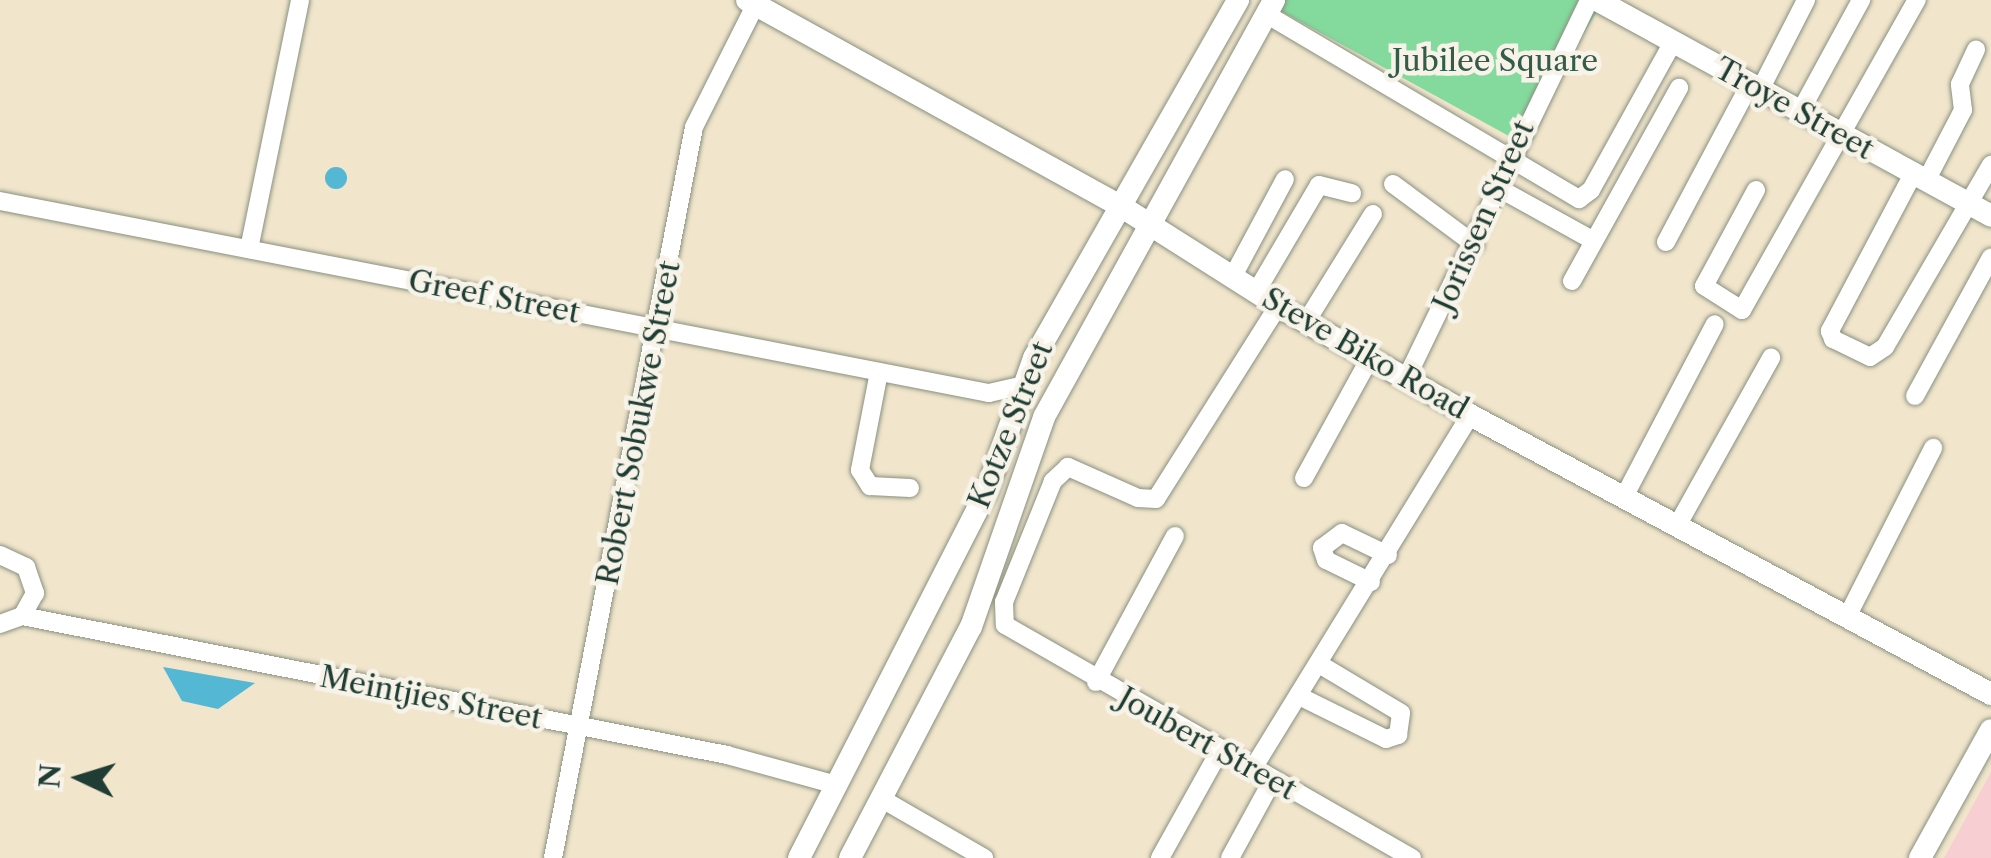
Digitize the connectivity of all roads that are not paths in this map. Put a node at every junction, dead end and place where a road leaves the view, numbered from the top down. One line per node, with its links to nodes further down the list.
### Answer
1 (300, 0): 33 (street)
2 (1238, 0): 25 (main road, Kotze Street)
3 (1589, 0): 16 (street, Jorissen Street)
4 (1806, 0): 12 (street)
5 (1861, 0): 14 (street)
6 (1917, 0): 15 (street)
7 (754, 1): 25 (main road, Steve Biko Road); 42 (street, Robert Sobukwe Street)
8 (1610, 3): 10 (main road, Troye Street)
9 (1270, 7): 16 (street); 29 (main road, Kotze Street)
10 (1673, 42): 12 (main road, Troye Street); 16 (street)
11 (1976, 50): 18 (street)
12 (1755, 87): 14 (main road, Troye Street); 31 (street)
13 (1679, 88): 30 (street)
14 (1800, 112): 15 (main road, Troye Street)
15 (1842, 136): 18 (main road, Troye Street); 22 (street)
16 (1511, 160): 21 (street, Jorissen Street)
17 (1991, 165): 26 (street)
18 (1920, 178): 26 (main road, Troye Street); 26 (street)
19 (1285, 179): 36 (street)
20 (1392, 184): 32 (street)
21 (1502, 190): 30 (street); 32 (street, Jorissen Street)
22 (1756, 190)
23 (1352, 193): 38 (street)
24 (0, 201): 33 (street, Greef Street)
25 (1119, 204): 29 (main road, Steve Biko Road); 48 (main road, Kotze Street)
26 (1969, 204): 28 (main road, Troye Street)
27 (1373, 214): 40 (street)
28 (1991, 216)
29 (1146, 224): 36 (main road, Steve Biko Road); 75 (main road, Kotze Street)
30 (1594, 241): 37 (street)
31 (1666, 242)
32 (1475, 245): 47 (street, Jorissen Street)
33 (249, 250): 42 (street, Greef Street)
34 (1991, 257): 50 (street)
35 (1991, 277): 46 (street)
36 (1232, 278): 38 (main road, Steve Biko Road)
37 (1572, 281)
38 (1256, 292): 39 (main road, Steve Biko Road)
39 (1278, 306): 40 (main road, Steve Biko Road); 66 (street, Joubert Street)
40 (1306, 322): 43 (main road, Steve Biko Road)
41 (1715, 324): 56 (street)
42 (659, 330): 45 (street, Greef Street); 69 (street, Robert Sobukwe Street)
43 (1370, 358): 47 (main road, Steve Biko Road); 54 (street)
44 (1772, 358): 57 (street)
45 (879, 372): 49 (street, Greef Street); 55 (street)
46 (1938, 375)
47 (1406, 379): 51 (main road, Steve Biko Road)
48 (1024, 384): 49 (street, Greef Street); 52 (main road, Kotze Street)
49 (989, 392): 52 (street)
50 (1915, 396)
51 (1470, 415): 56 (main road, Steve Biko Road); 59 (street)
52 (1012, 421): 74 (main road, Kotze Street)
53 (1934, 448): 63 (street)
54 (1304, 478)
55 (910, 488)
56 (1624, 498): 57 (main road, Steve Biko Road)
57 (1677, 526): 63 (main road, Steve Biko Road)
58 (1175, 536): 66 (street)
59 (1388, 554): 61 (street); 61 (street)
60 (0, 555): 62 (street)
61 (1371, 582): 65 (street)
62 (22, 616): 64 (street); 69 (street, Meintjies Street)
63 (1847, 617): 67 (main road, Steve Biko Road)
64 (0, 624)
65 (1319, 664): 68 (street); 68 (street)
66 (1096, 682): 71 (street, Joubert Street)
67 (1991, 694)
68 (1299, 696): 72 (street)
69 (578, 727): 74 (street, Meintjies Street); 76 (street, Robert Sobukwe Street)
70 (1991, 730): 83 (main road)
71 (1219, 752): 72 (street, Joubert Street); 80 (street)
72 (1252, 770): 73 (street, Joubert Street)
73 (1272, 781): 81 (street); 82 (street, Joubert Street)
74 (837, 785): 77 (main road, Kotze Street)
75 (882, 799): 78 (main road, Kotze Street); 79 (street)
76 (553, 858)
77 (798, 858)
78 (850, 858)
79 (984, 858)
80 (1160, 858)
81 (1230, 858)
82 (1412, 858)
83 (1920, 858)

